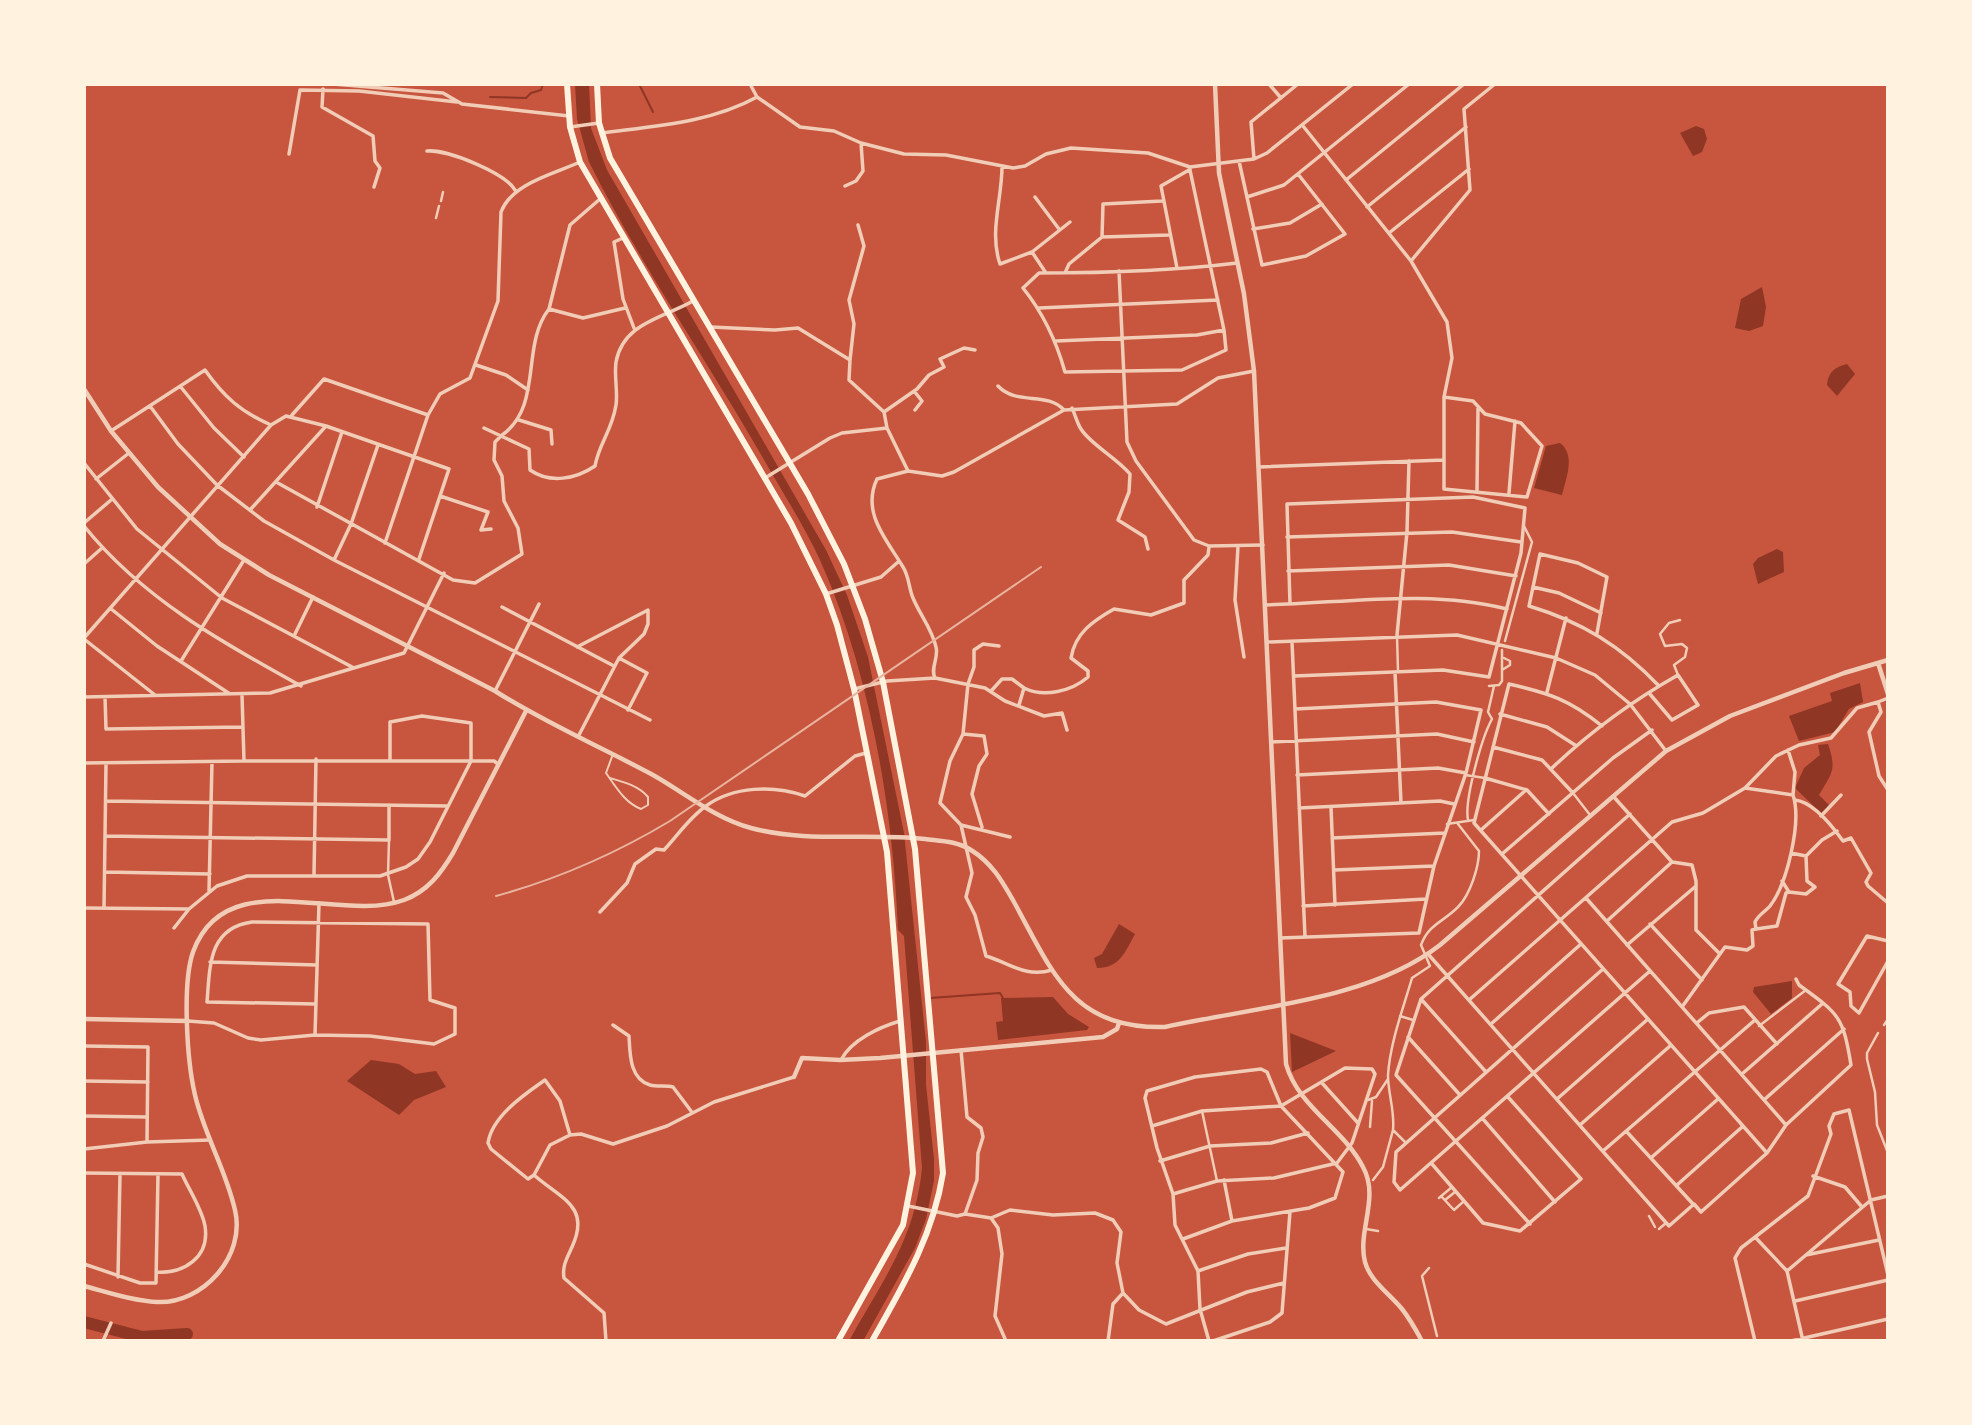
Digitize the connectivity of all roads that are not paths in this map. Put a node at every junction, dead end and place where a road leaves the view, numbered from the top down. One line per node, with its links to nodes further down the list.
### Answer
1 (333, 84): 15 (street)
2 (567, 84): 16 (main road)
3 (597, 84): 17 (main road)
4 (750, 84): 13 (street)
5 (1215, 84): 29 (street)
6 (1269, 84): 14 (street)
7 (1298, 84): 14 (street)
8 (1353, 84): 18 (street)
9 (1409, 84): 24 (street)
10 (1464, 84): 34 (street)
11 (1494, 84): 20 (street)
12 (323, 89): 15 (street); 25 (street); 36 (street)
13 (757, 97): 21 (street); 22 (street)
14 (1281, 98): 26 (street)
15 (457, 102): 16 (street)
16 (569, 116): 19 (main road)
17 (599, 123): 19 (street); 21 (main road)
18 (1303, 126): 24 (street); 26 (street)
19 (570, 127): 28 (main road)
20 (1465, 127): 31 (street); 46 (street)
21 (601, 133): 66 (main road)
22 (861, 143): 30 (street); 35 (street)
23 (427, 151): 38 (street)
24 (1324, 153): 33 (street); 34 (street)
25 (289, 154)
26 (1254, 159): 27 (street)
27 (1239, 161): 29 (street); 40 (street)
28 (580, 162): 38 (street); 41 (main road)
29 (1218, 163): 32 (street); 58 (street)
30 (1002, 167): 32 (street); 56 (street)
31 (1469, 168): 52 (street); 57 (street)
32 (1190, 169): 43 (street); 59 (street)
33 (1298, 174): 40 (street); 44 (street)
34 (1346, 180): 46 (street)
35 (845, 186)
36 (374, 187)
37 (443, 191): 42 (street)
38 (516, 191): 80 (street)
39 (1035, 197): 50 (street)
40 (1247, 197): 51 (street)
41 (600, 199): 55 (main road); 70 (street)
42 (441, 201)
43 (1163, 201): 53 (street); 54 (street)
44 (1322, 204): 51 (street); 51 (street)
45 (439, 206): 47 (street)
46 (1367, 207): 52 (street)
47 (436, 218)
48 (1070, 222): 50 (street)
49 (858, 225): 79 (street)
50 (1060, 229): 56 (street)
51 (1253, 230)
52 (1388, 233): 57 (street)
53 (1169, 235): 54 (street); 60 (street)
54 (1102, 237): 63 (street)
55 (623, 238): 68 (street); 71 (main road)
56 (1032, 253): 62 (street)
57 (1411, 261): 88 (street)
58 (1237, 263): 59 (street); 82 (street)
59 (1211, 266): 60 (street); 65 (street)
60 (1177, 268): 61 (street)
61 (1119, 271): 63 (street); 67 (street)
62 (1046, 273): 63 (street); 69 (street)
63 (1065, 273)
64 (84, 274): 72 (street)
65 (1218, 300): 67 (street); 75 (street)
66 (693, 301): 71 (street); 73 (main road)
67 (1120, 304): 69 (street); 76 (street)
68 (626, 307): 70 (street); 74 (street)
69 (1039, 308): 77 (street)
70 (549, 309): 86 (street)
71 (668, 314): 74 (street); 118 (main road)
72 (84, 317)
73 (709, 327): 79 (street); 115 (main road)
74 (634, 328): 106 (street)
75 (1224, 330): 76 (street); 81 (street)
76 (1122, 337): 77 (street); 81 (street)
77 (1056, 341): 81 (street)
78 (975, 350): 87 (street)
79 (850, 360): 95 (street)
80 (476, 365): 86 (street); 97 (street)
81 (1124, 371): 89 (street)
82 (1254, 371): 89 (street); 116 (street)
83 (180, 386): 90 (street); 100 (street); 110 (street)
84 (998, 386): 94 (street)
85 (84, 388): 104 (street)
86 (528, 390): 98 (street)
87 (914, 391): 93 (street); 95 (street)
88 (1444, 397): 91 (street); 112 (street)
89 (1125, 405): 92 (street); 139 (street)
90 (150, 406): 104 (street); 121 (street)
91 (1478, 406): 99 (street); 122 (street)
92 (1072, 408): 94 (street); 142 (street)
93 (915, 410)
94 (1064, 410): 117 (street)
95 (884, 412): 103 (street)
96 (292, 415): 97 (street); 100 (street); 101 (street)
97 (428, 415): 111 (street)
98 (519, 419): 106 (street); 107 (street)
99 (1515, 421): 123 (street); 123 (street)
100 (271, 425): 110 (street)
101 (326, 426): 105 (street); 120 (street)
102 (484, 428): 106 (street)
103 (887, 428): 115 (street); 117 (street)
104 (111, 431): 109 (street)
105 (342, 432): 108 (street); 127 (street)
106 (501, 436): 151 (street)
107 (552, 444)
108 (378, 445): 111 (street); 132 (street)
109 (129, 453): 119 (street); 129 (street)
110 (244, 457): 121 (street)
111 (413, 457): 124 (street); 137 (street)
112 (1444, 460): 113 (street); 122 (street)
113 (1409, 461): 116 (street); 125 (street)
114 (84, 463): 119 (street)
115 (789, 463): 118 (street); 154 (main road)
116 (1259, 467): 138 (street)
117 (908, 471): 147 (street)
118 (765, 478): 156 (main road)
119 (96, 479): 126 (street)
120 (276, 482): 127 (street); 128 (street)
121 (217, 485): 128 (street); 129 (street)
122 (1477, 490): 123 (street)
123 (1509, 494)
124 (440, 496): 133 (street); 144 (street)
125 (1409, 498): 130 (street); 134 (street); 135 (street)
126 (111, 500): 131 (street); 143 (street)
127 (317, 507): 132 (street)
128 (250, 510): 146 (street)
129 (189, 518): 143 (street); 145 (street)
130 (1522, 523): 136 (street); 177 (street)
131 (84, 524): 141 (street)
132 (351, 524): 137 (street); 146 (street)
133 (491, 529)
134 (1407, 532): 135 (street); 136 (street); 149 (street)
135 (1287, 537): 150 (street)
136 (1521, 542): 152 (street)
137 (385, 543): 144 (street)
138 (1263, 545): 140 (street); 162 (street)
139 (1209, 546): 140 (street); 203 (street)
140 (1238, 546): 185 (street)
141 (102, 548): 148 (street); 153 (street)
142 (1148, 549)
143 (160, 551): 153 (street); 158 (street)
144 (419, 559): 151 (street)
145 (244, 560): 157 (street); 158 (street)
146 (334, 560): 163 (street)
147 (898, 562): 154 (street); 198 (street)
148 (84, 564)
149 (1404, 565): 150 (street); 152 (street); 159 (street)
150 (1288, 571): 161 (street)
151 (444, 573): 163 (street)
152 (1516, 576): 166 (street)
153 (135, 579): 165 (street); 171 (street)
154 (851, 584): 156 (street); 199 (main road)
155 (1533, 587): 167 (street); 167 (street); 168 (street)
156 (826, 594): 204 (main road)
157 (313, 597): 174 (street); 180 (street)
158 (222, 598): 171 (street); 174 (street)
159 (1401, 600): 161 (street); 166 (street); 173 (street)
160 (539, 604): 170 (street)
161 (1290, 604): 162 (street)
162 (1264, 605): 178 (street)
163 (427, 607): 180 (street); 184 (street)
164 (502, 607): 170 (street)
165 (110, 608): 175 (street); 190 (street)
166 (1507, 609): 179 (street)
167 (1601, 613): 172 (street)
168 (1566, 618): 172 (street); 188 (street)
169 (1681, 620): 196 (street)
170 (529, 622): 182 (street); 184 (street)
171 (202, 630): 190 (street); 201 (street)
172 (1597, 633): 202 (street)
173 (1397, 635): 176 (street); 179 (street); 195 (street)
174 (294, 636): 193 (street)
175 (84, 639): 212 (street)
176 (1292, 641): 178 (street); 197 (street)
177 (1505, 641)
178 (1267, 642): 233 (street)
179 (1498, 643): 188 (street); 195 (street)
180 (408, 645): 193 (street); 205 (street)
181 (999, 646): 200 (street)
182 (578, 647): 186 (street); 192 (street)
183 (1502, 650): 187 (street)
184 (514, 651): 205 (street); 209 (street)
185 (1244, 657)
186 (619, 658): 192 (street); 221 (street)
187 (1503, 658): 194 (street); 194 (street)
188 (1556, 658): 207 (street); 217 (street)
189 (1888, 660): 191 (street)
190 (181, 661): 210 (street)
191 (1878, 663): 213 (street); 238 (street)
192 (614, 666): 209 (street)
193 (356, 669): 201 (street)
194 (1502, 670): 253 (street)
195 (1397, 671): 197 (street); 219 (street)
196 (1678, 675): 202 (street); 208 (street)
197 (1294, 676): 220 (street)
198 (934, 678): 199 (street); 200 (street)
199 (883, 681): 204 (street); 290 (main road)
200 (968, 684): 206 (street); 229 (street)
201 (301, 686): 211 (street)
202 (1659, 686): 208 (street)
203 (1024, 688): 206 (street); 218 (street)
204 (855, 689): 239 (main road)
205 (495, 691): 222 (street)
206 (991, 691): 218 (street)
207 (1547, 692): 223 (street); 225 (street)
208 (1649, 693): 217 (street)
209 (600, 694): 221 (street); 230 (street)
210 (232, 695): 211 (street); 212 (street)
211 (242, 695): 226 (street)
212 (157, 696): 215 (street)
213 (1888, 696): 216 (street)
214 (84, 697): 215 (street)
215 (105, 697): 226 (street)
216 (1878, 702): 237 (street); 258 (street)
217 (1630, 704): 225 (street); 228 (street)
218 (1019, 705): 227 (street)
219 (1397, 705): 220 (street); 231 (street); 234 (street)
220 (1295, 709): 232 (street)
221 (628, 710): 224 (street)
222 (526, 711): 230 (street); 248 (street)
223 (1500, 714): 235 (street); 236 (street)
224 (650, 720)
225 (1602, 726): 235 (street)
226 (243, 727): 243 (street)
227 (1067, 730)
228 (1652, 730): 238 (street); 259 (street)
229 (963, 734): 281 (street); 282 (street)
230 (579, 735): 240 (street)
231 (1398, 736): 232 (street); 234 (street); 250 (street)
232 (1296, 741): 233 (street); 252 (street)
233 (1271, 742): 329 (street)
234 (1474, 742): 251 (street)
235 (1576, 746): 249 (street)
236 (1493, 747): 249 (street); 255 (street)
237 (1788, 750): 256 (street); 262 (street)
238 (1667, 751): 261 (street)
239 (867, 752): 270 (street); 286 (main road)
240 (613, 754): 254 (lane); 270 (street)
241 (316, 759): 242 (street); 243 (street); 266 (street)
242 (390, 760): 244 (street); 244 (street)
243 (244, 761): 245 (street)
244 (471, 761): 248 (street); 269 (street)
245 (212, 762): 247 (street); 264 (street)
246 (84, 764): 247 (street)
247 (106, 764): 263 (street)
248 (498, 764): 313 (street)
249 (1552, 768): 259 (street)
250 (1399, 770): 251 (street); 252 (street); 265 (street)
251 (1465, 774): 253 (street); 267 (street)
252 (1297, 775): 272 (street)
253 (1474, 776): 255 (street); 277 (street)
254 (610, 778): 254 (lane)
255 (1485, 778): 257 (street); 278 (street)
256 (1745, 788): 262 (street); 292 (street)
257 (1527, 790): 273 (street); 283 (street)
258 (1888, 790)
259 (1573, 793): 273 (street); 275 (street)
260 (1841, 795): 276 (street)
261 (1613, 796): 274 (street); 275 (street)
262 (1794, 798): 276 (street); 295 (street)
263 (106, 801): 264 (street); 287 (street)
264 (211, 802): 266 (street); 289 (street)
265 (1401, 803): 267 (street); 271 (street)
266 (316, 804): 268 (street); 293 (street)
267 (1454, 804): 279 (street)
268 (389, 805): 269 (street); 294 (street)
269 (448, 806): 304 (street)
270 (705, 806): 286 (street); 321 (street)
271 (1331, 807): 272 (street); 291 (street)
272 (1299, 808): 317 (street)
273 (1549, 814): 296 (street)
274 (1630, 814): 292 (street); 310 (street)
275 (1591, 815): 305 (street)
276 (1821, 817): 284 (street)
277 (1468, 820): 278 (street); 280 (street)
278 (1474, 820): 283 (street)
279 (1447, 824): 280 (street); 285 (street)
280 (1458, 824): 352 (street)
281 (961, 825): 282 (street); 339 (street)
282 (982, 827): 288 (street)
283 (1481, 830): 296 (street)
284 (1837, 831): 297 (street); 315 (street)
285 (1445, 833): 291 (street); 299 (street)
286 (883, 835): 290 (street); 359 (main road)
287 (105, 836): 289 (street); 301 (street)
288 (1010, 836)
289 (210, 838): 293 (street); 302 (street)
290 (913, 838): 339 (street); 376 (main road)
291 (1332, 838): 300 (street)
292 (1651, 838): 298 (street); 311 (street)
293 (315, 839): 294 (street); 303 (street)
294 (388, 840): 304 (street)
295 (1791, 852): 297 (street); 306 (street)
296 (1502, 854): 305 (street)
297 (1806, 856): 309 (street)
298 (1672, 862): 307 (street); 323 (street)
299 (1434, 866): 300 (street); 312 (street)
300 (1334, 870): 316 (street)
301 (105, 872): 302 (street); 319 (street)
302 (209, 874): 308 (street)
303 (314, 875): 304 (street); 308 (street)
304 (388, 875): 313 (street)
305 (1519, 876): 310 (street); 333 (street)
306 (1782, 881): 309 (street); 327 (street)
307 (1696, 886): 325 (street); 334 (street)
308 (209, 891): 320 (street)
309 (1789, 892): 327 (street)
310 (1538, 895): 322 (street); 341 (street)
311 (1586, 898): 322 (street); 323 (street)
312 (1426, 899): 316 (street); 328 (street)
313 (394, 902): 314 (street)
314 (319, 903): 324 (street); 358 (street)
315 (1888, 903)
316 (1335, 905): 317 (street)
317 (1303, 906): 328 (street)
318 (84, 908): 319 (street)
319 (104, 908): 320 (street)
320 (188, 909): 326 (street)
321 (600, 912)
322 (1559, 919): 331 (street); 347 (street)
323 (1607, 921): 332 (street)
324 (318, 922): 336 (street); 337 (street); 368 (street)
325 (1650, 923): 332 (street); 343 (street)
326 (174, 928)
327 (1756, 929): 334 (street)
328 (1305, 937): 329 (street)
329 (1280, 938): 348 (street)
330 (1888, 941): 335 (street)
331 (1581, 944): 338 (street); 362 (street)
332 (1627, 945): 340 (street)
333 (1428, 954): 341 (street); 348 (street)
334 (1720, 954): 343 (street)
335 (1888, 961)
336 (210, 962): 337 (street); 349 (street)
337 (317, 965): 349 (street)
338 (1603, 969): 345 (street); 374 (street)
339 (1052, 970): 361 (street)
340 (1650, 971): 345 (street); 351 (street)
341 (1446, 976): 346 (street); 347 (street)
342 (1796, 979): 344 (street)
343 (1702, 980): 351 (street)
344 (1806, 990): 350 (street); 365 (street)
345 (1625, 993): 353 (street); 384 (street)
346 (1421, 999): 356 (street); 383 (street)
347 (1469, 1000): 362 (street)
348 (1283, 1002): 361 (street); 391 (street)
349 (316, 1004): 368 (street)
350 (1822, 1004): 366 (street); 370 (street)
351 (1682, 1007): 360 (street)
352 (1400, 1016): 356 (street); 379 (street)
353 (1648, 1019): 371 (street); 394 (street)
354 (1888, 1019): 364 (street)
355 (84, 1020): 358 (street)
356 (1413, 1020): 369 (street)
357 (1755, 1020): 360 (street); 365 (street); 375 (street)
358 (188, 1021): 368 (street); 415 (street)
359 (902, 1021): 377 (main road); 378 (street)
360 (1697, 1022): 375 (street)
361 (1119, 1023): 373 (street)
362 (1491, 1024): 374 (street)
363 (613, 1025): 399 (street)
364 (1884, 1025)
365 (1759, 1026): 370 (street)
366 (1845, 1028): 396 (street); 407 (street)
367 (1878, 1033): 424 (street)
368 (315, 1035)
369 (1408, 1037): 381 (street); 392 (street)
370 (1777, 1044): 385 (street)
371 (1671, 1045): 382 (street); 406 (street)
372 (84, 1046): 389 (street)
373 (960, 1049): 376 (street); 451 (street)
374 (1513, 1049): 383 (street); 384 (street)
375 (1719, 1049): 382 (street); 385 (street)
376 (932, 1052): 377 (street); 450 (main road)
377 (904, 1055): 378 (street); 447 (main road)
378 (841, 1060): 386 (street)
379 (1391, 1063): 380 (street); 381 (street)
380 (1390, 1068): 381 (street); 387 (street)
381 (1399, 1068): 403 (street)
382 (1694, 1071): 395 (street); 412 (street)
383 (1486, 1072): 392 (street)
384 (1534, 1074): 393 (street); 394 (street)
385 (1742, 1074): 396 (street)
386 (794, 1077): 399 (street)
387 (1388, 1079): 397 (street); 411 (street)
388 (84, 1081): 389 (street)
389 (148, 1082): 402 (street)
390 (1322, 1083): 391 (street); 397 (street); 405 (street)
391 (1300, 1095): 398 (street); 420 (street)
392 (1460, 1095): 403 (street)
393 (1508, 1097): 404 (street); 445 (street)
394 (1557, 1099): 406 (street)
395 (1718, 1099): 410 (street); 425 (street)
396 (1765, 1099): 407 (street)
397 (1369, 1100): 405 (street); 409 (street)
398 (1281, 1106): 400 (street); 408 (street); 413 (street)
399 (691, 1111): 414 (street)
400 (1202, 1111): 408 (street); 419 (street)
401 (84, 1116): 402 (street)
402 (148, 1117): 416 (street)
403 (1435, 1118): 417 (street); 418 (street)
404 (1483, 1119): 417 (street); 445 (street)
405 (1358, 1123): 420 (street)
406 (1580, 1125): 422 (street)
407 (1786, 1125): 423 (street)
408 (1152, 1126): 426 (street)
409 (1370, 1127)
410 (1742, 1127): 423 (street); 437 (street)
411 (1393, 1130): 418 (street); 434 (street)
412 (1626, 1131): 422 (street); 425 (street)
413 (1308, 1133): 419 (street); 427 (street)
414 (570, 1135): 432 (street); 432 (street)
415 (210, 1140): 416 (street); 476 (street)
416 (147, 1142): 421 (street)
417 (1457, 1142): 428 (street); 458 (street)
418 (1406, 1143): 428 (street)
419 (1210, 1146): 426 (street); 435 (street)
420 (1349, 1147): 427 (street); 460 (street)
421 (84, 1149)
422 (1603, 1151): 457 (street)
423 (1768, 1153): 446 (street)
424 (1888, 1153)
425 (1652, 1157): 437 (street)
426 (1160, 1161): 440 (street)
427 (1337, 1163): 436 (street); 449 (street)
428 (1432, 1164): 438 (street)
429 (84, 1173): 430 (street)
430 (120, 1173): 431 (street); 473 (street)
431 (158, 1174): 472 (street); 472 (street)
432 (534, 1175): 485 (street)
433 (1813, 1176): 443 (street); 448 (street); 463 (street)
434 (1373, 1180)
435 (1217, 1181): 436 (street); 440 (street)
436 (1224, 1181): 455 (street)
437 (1677, 1185): 446 (street)
438 (1452, 1187): 439 (street); 442 (street)
439 (1455, 1192): 442 (street); 444 (street)
440 (1172, 1194): 464 (street)
441 (1888, 1196): 443 (street)
442 (1445, 1200): 444 (street)
443 (1871, 1200): 448 (street); 465 (street)
444 (1464, 1202): 458 (street)
445 (1555, 1202): 458 (street)
446 (1694, 1204): 452 (street)
447 (908, 1206): 450 (street); 486 (main road)
448 (1863, 1207): 467 (street)
449 (1290, 1212): 455 (street); 466 (street)
450 (935, 1213): 451 (street); 487 (main road)
451 (965, 1214): 454 (street)
452 (1681, 1215): 456 (street); 457 (street)
453 (1650, 1216): 459 (street)
454 (991, 1219): 477 (street); 488 (street)
455 (1233, 1221): 464 (street)
456 (1685, 1221)
457 (1666, 1223): 461 (street)
458 (1530, 1224)
459 (1655, 1227)
460 (1366, 1229): 462 (street); 491 (street)
461 (1659, 1229)
462 (1378, 1231)
463 (1755, 1237): 471 (street); 492 (street)
464 (1183, 1239): 470 (street)
465 (1879, 1240): 467 (street); 474 (street)
466 (1286, 1248): 470 (street); 475 (street)
467 (1806, 1255): 471 (street)
468 (84, 1264): 473 (street)
469 (1429, 1268): 482 (street)
470 (1198, 1271): 479 (street)
471 (1787, 1271): 478 (street)
472 (156, 1272): 473 (street)
473 (118, 1277)
474 (1888, 1277): 478 (street)
475 (1284, 1283): 479 (street); 490 (street)
476 (84, 1286)
477 (1123, 1293): 479 (street); 489 (street)
478 (1794, 1301): 483 (street)
479 (1200, 1309): 490 (street)
480 (1888, 1319): 483 (street)
481 (111, 1323): 484 (street)
482 (1437, 1336)
483 (1803, 1339): 493 (street)
484 (103, 1341)
485 (606, 1341)
486 (838, 1341)
487 (872, 1341)
488 (1006, 1341)
489 (1108, 1341)
490 (1211, 1341)
491 (1422, 1341)
492 (1755, 1341)
493 (1791, 1341)

